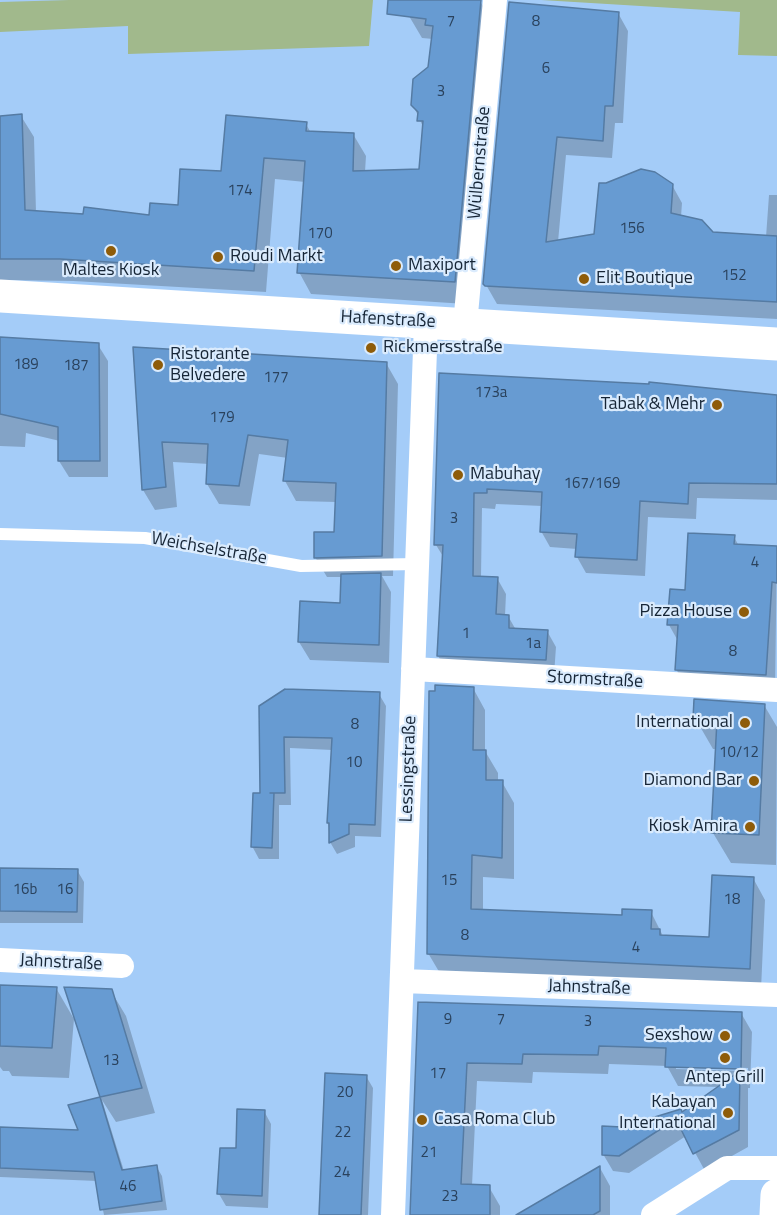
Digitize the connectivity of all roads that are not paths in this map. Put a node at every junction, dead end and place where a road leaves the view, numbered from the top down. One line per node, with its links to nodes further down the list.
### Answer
1 (495, 0): 4 (street, Wülbernstraße)
2 (0, 296): 3 (street, Hafenstraße)
3 (426, 323): 4 (street, Hafenstraße); 7 (street, Lessingstraße)
4 (465, 325): 5 (street, Hafenstraße)
5 (777, 344)
6 (0, 534): 7 (lane, Weichselstraße)
7 (417, 564): 8 (street, Lessingstraße)
8 (413, 669): 9 (street, Stormstraße); 12 (street, Lessingstraße)
9 (777, 690)
10 (0, 960): 11 (street, Jahnstraße)
11 (122, 966)
12 (402, 981): 13 (street, Jahnstraße); 16 (street, Lessingstraße)
13 (777, 995)
14 (777, 1168): 17 (street)
15 (777, 1195): 18 (street)
16 (393, 1215)
17 (653, 1215)
18 (776, 1215)

